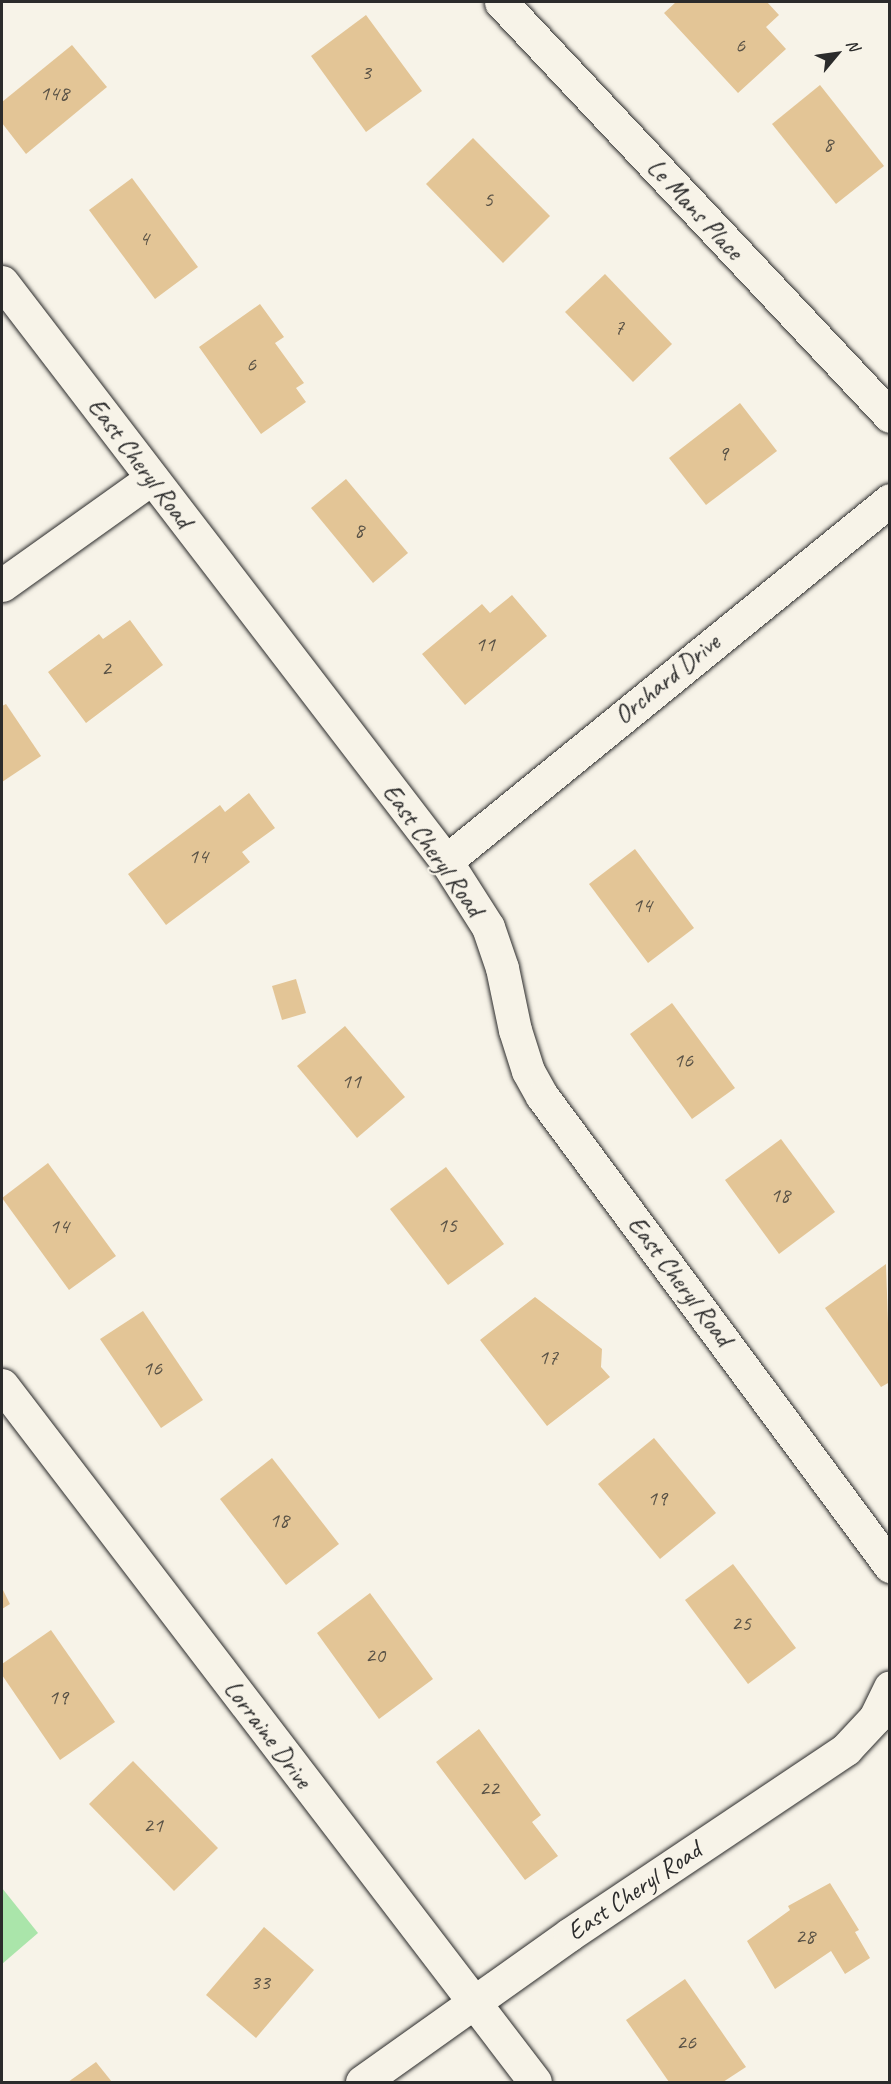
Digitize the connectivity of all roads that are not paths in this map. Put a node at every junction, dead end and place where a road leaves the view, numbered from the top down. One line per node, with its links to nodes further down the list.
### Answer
1 (501, 2): 3 (street, Le Mans Place)
2 (2, 282): 4 (street, East Cheryl Road)
3 (890, 416)
4 (152, 478): 6 (street); 7 (street, East Cheryl Road)
5 (890, 500): 7 (street, Orchard Drive)
6 (2, 585)
7 (446, 861): 9 (street, East Cheryl Road)
8 (2, 1385): 11 (street, Lorraine Drive)
9 (890, 1566)
10 (890, 1687): 11 (street, East Cheryl Road)
11 (473, 2001): 12 (street, East Cheryl Road); 13 (street, Lorraine Drive)
12 (362, 2082)
13 (535, 2082)

